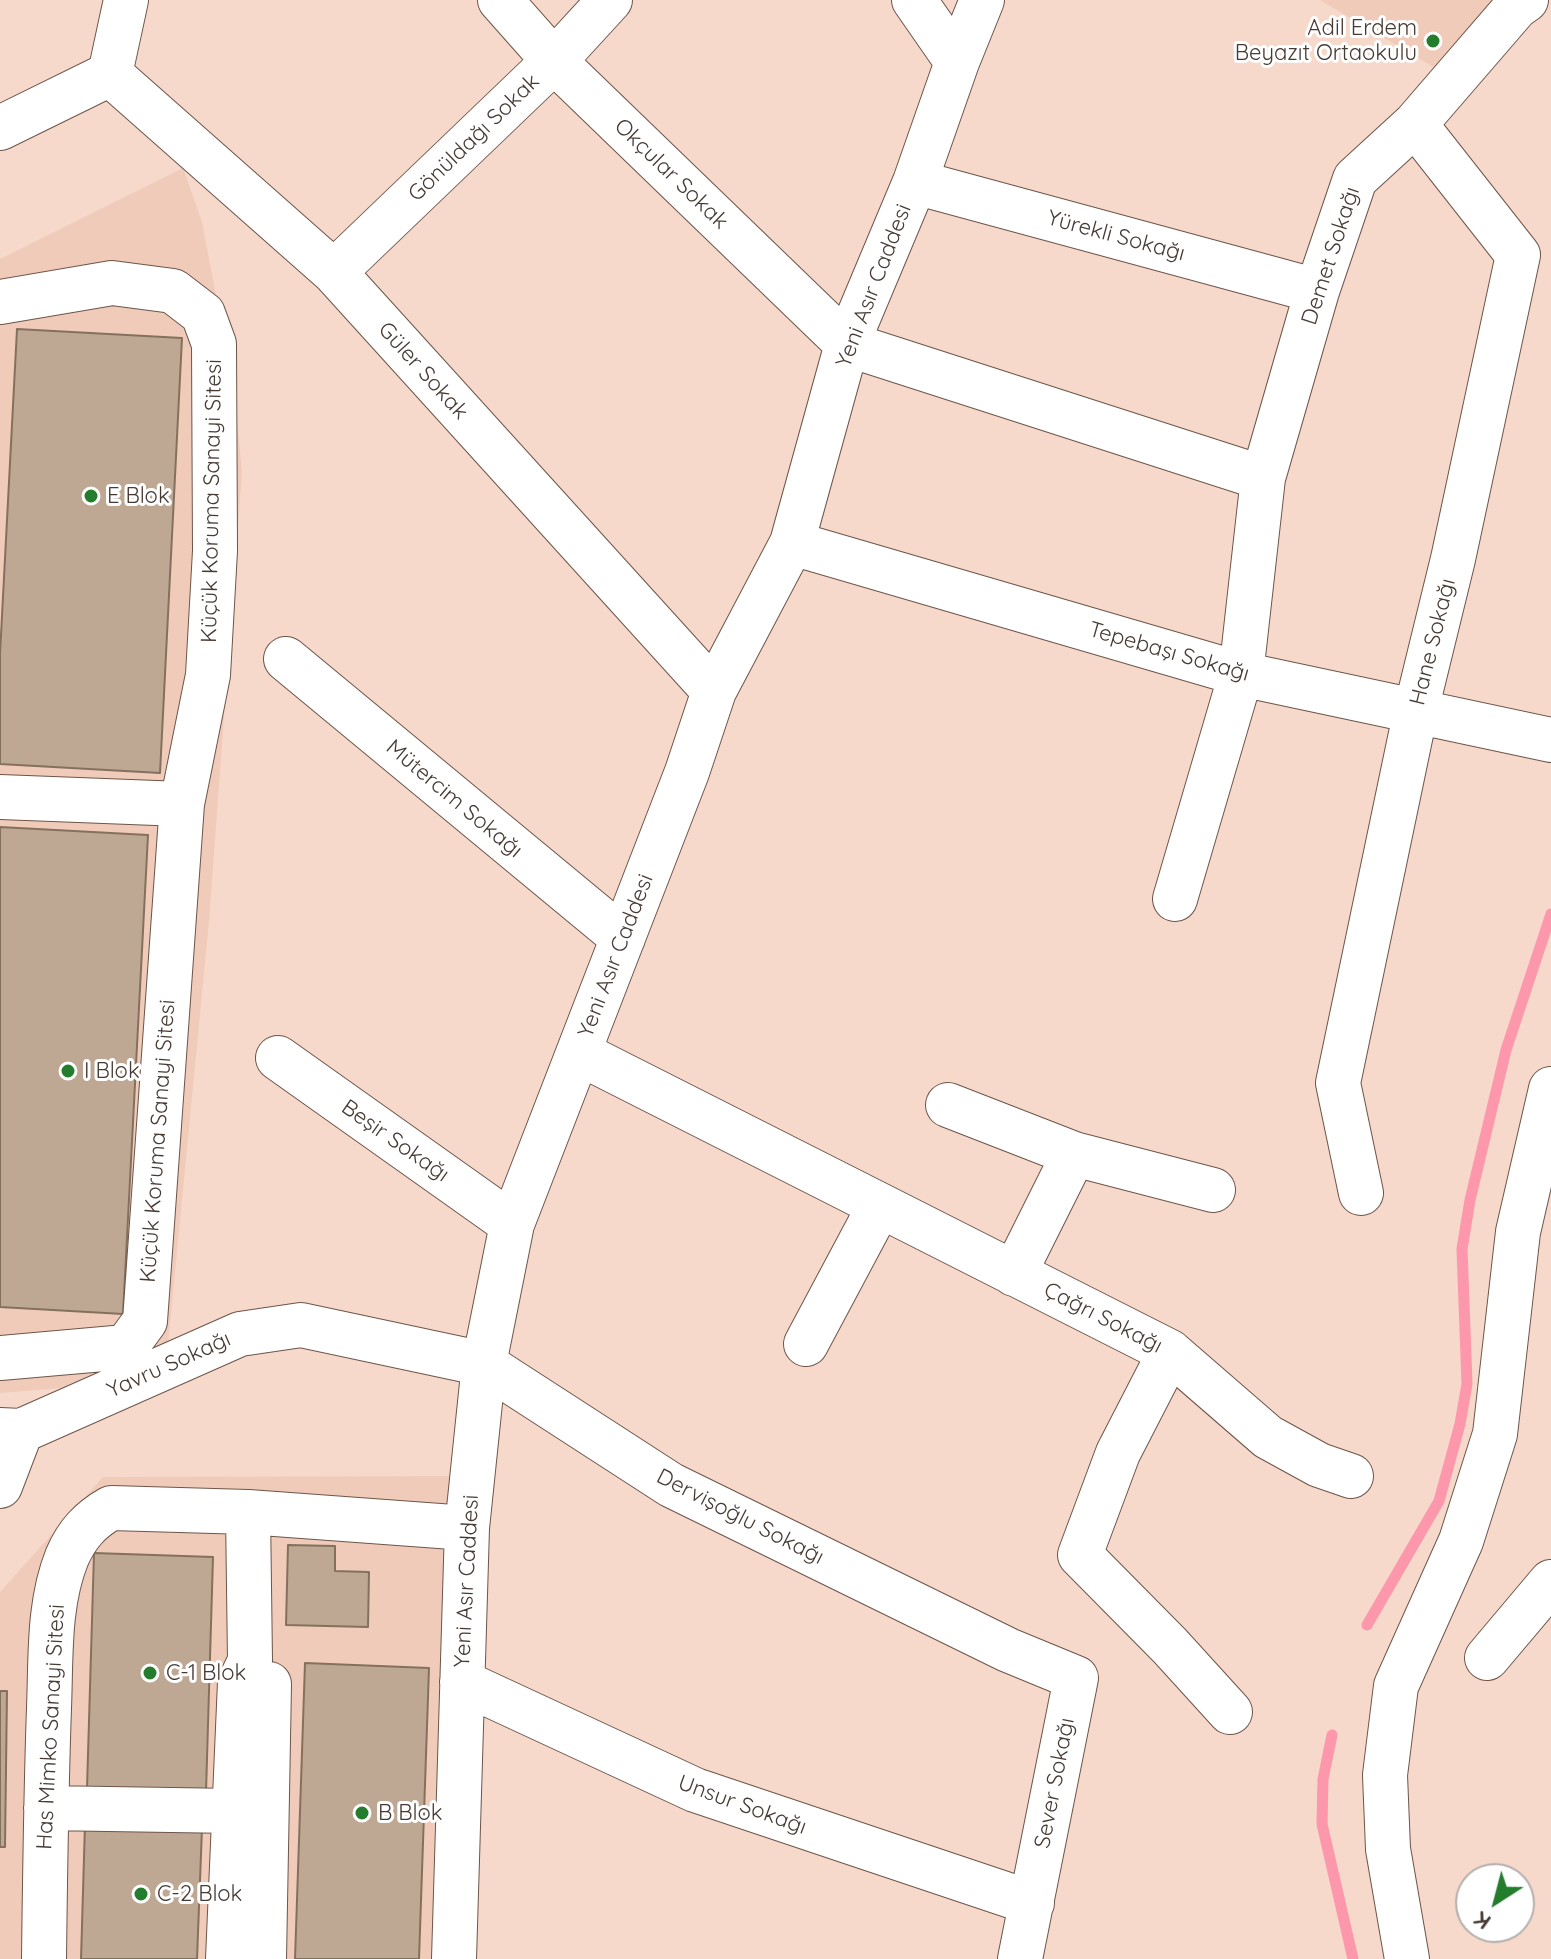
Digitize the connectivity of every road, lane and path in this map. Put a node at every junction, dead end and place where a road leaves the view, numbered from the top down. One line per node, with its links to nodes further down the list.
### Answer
1 (126, 0): 9 (street)
2 (500, 0): 7 (street, Okçular Sokak)
3 (610, 0): 7 (street, Gönüldağı Sokak)
4 (914, 0): 8 (street)
5 (982, 0): 8 (street, Yeni Asır Caddesi)
6 (1526, 0): 10 (street, Demet Sokağı)
7 (554, 61): 13 (street, Gönüldağı Sokak); 16 (street, Okçular Sokak)
8 (957, 62): 12 (street, Yeni Asır Caddesi)
9 (110, 74): 11 (street); 13 (street, Güler Sokak)
10 (1415, 124): 14 (street, Demet Sokağı); 22 (street, Hane Sokağı)
11 (0, 128)
12 (915, 182): 14 (street, Yürekli Sokağı); 16 (street, Yeni Asır Caddesi)
13 (334, 272): 21 (street, Güler Sokak)
14 (1317, 291): 17 (street, Demet Sokağı)
15 (0, 302): 25 (street, Küçük Koruma Sanayi Sitesi)
16 (847, 344): 17 (street); 18 (street, Yeni Asır Caddesi)
17 (1263, 478): 20 (street, Demet Sokağı)
18 (792, 543): 20 (street, Tepebaşı Sokağı); 21 (street, Yeni Asır Caddesi)
19 (286, 659): 27 (street, Mütercim Sokağı)
20 (1241, 674): 22 (street, Tepebaşı Sokağı); 26 (street, Demet Sokağı)
21 (714, 691): 27 (street, Yeni Asır Caddesi)
22 (1416, 710): 23 (street, Tepebaşı Sokağı); 34 (street, Hane Sokağı)
23 (1551, 740)
24 (0, 797): 25 (street)
25 (182, 804): 40 (street, Küçük Koruma Sanayi Sitesi)
26 (1175, 899)
27 (623, 938): 28 (street, Yeni Asır Caddesi)
28 (579, 1053): 35 (street, Çağrı Sokağı); 36 (street, Yeni Asır Caddesi)
29 (278, 1058): 36 (street, Beşir Sokağı)
30 (1551, 1089): 61 (street)
31 (948, 1105): 32 (street)
32 (1074, 1154): 33 (street); 37 (street)
33 (1213, 1190)
34 (1361, 1193)
35 (879, 1207): 37 (street, Çağrı Sokağı); 38 (street)
36 (512, 1224): 41 (street, Yeni Asır Caddesi)
37 (1014, 1274): 39 (street, Çağrı Sokağı)
38 (806, 1344)
39 (1170, 1352): 43 (street); 52 (street, Çağrı Sokağı)
40 (0, 1358)
41 (484, 1364): 42 (street, Yavru Sokağı); 46 (street, Yeni Asır Caddesi); 48 (street, Dervişoğlu Sokağı)
42 (10, 1430): 44 (street)
43 (1351, 1476)
44 (0, 1486)
45 (248, 1512): 46 (street, Has Mimko Sanayi Sitesi); 50 (street); 53 (street, Has Mimko Sanayi Sitesi)
46 (467, 1528): 51 (street, Yeni Asır Caddesi)
47 (1551, 1582): 49 (street)
48 (1008, 1650): 55 (street, Sever Sokağı)
49 (1487, 1658)
50 (250, 1661): 54 (street); 58 (street)
51 (462, 1682): 55 (street, Unsur Sokağı); 59 (street, Yeni Asır Caddesi)
52 (1230, 1712)
53 (46, 1808): 54 (street); 56 (street, Has Mimko Sanayi Sitesi)
54 (234, 1811): 57 (street)
55 (1032, 1903): 60 (street, Sever Sokağı)
56 (44, 1959)
57 (228, 1959)
58 (264, 1959)
59 (454, 1959)
60 (1020, 1959)
61 (1407, 1959)

